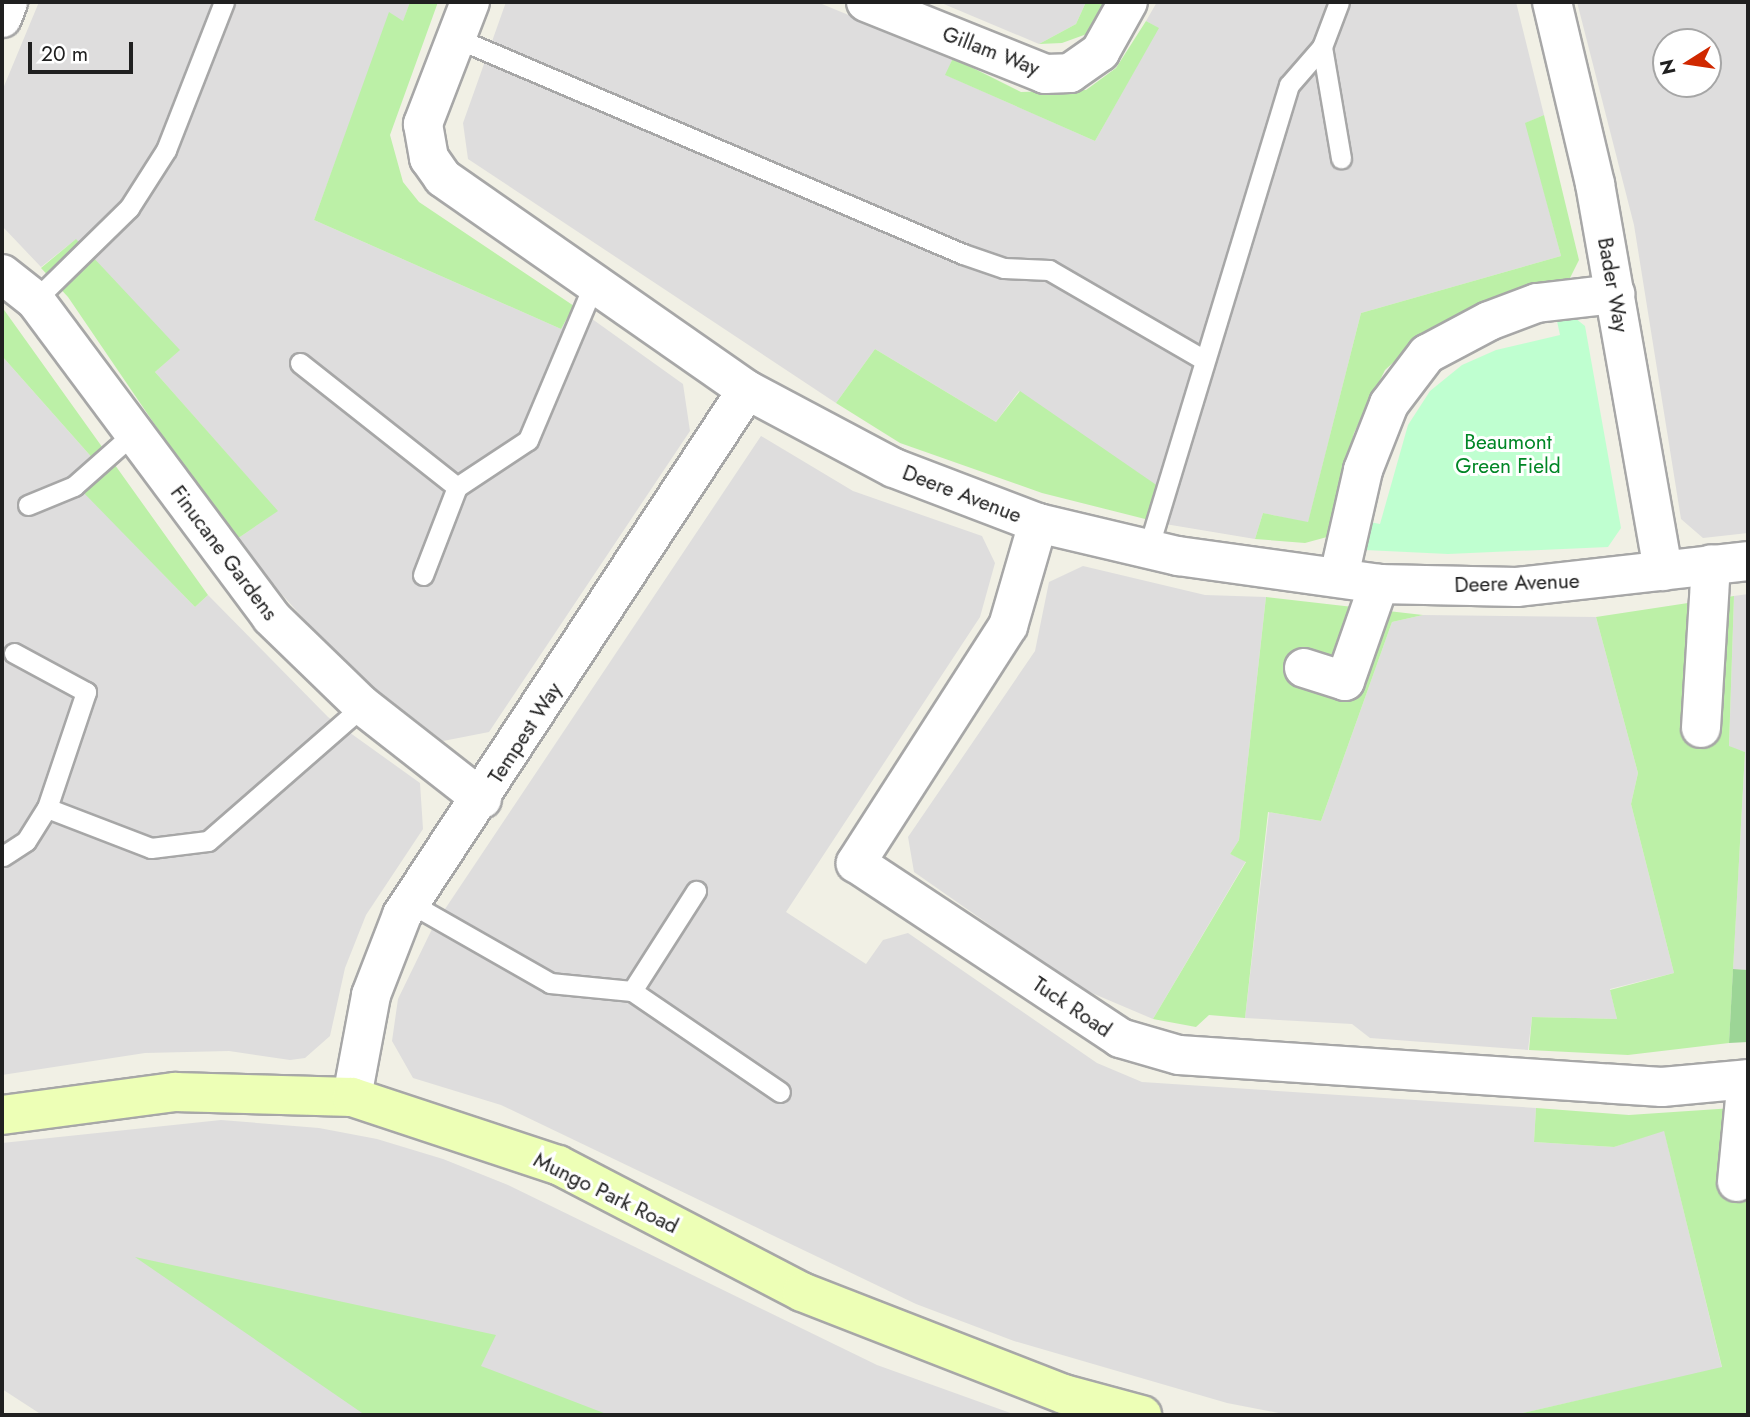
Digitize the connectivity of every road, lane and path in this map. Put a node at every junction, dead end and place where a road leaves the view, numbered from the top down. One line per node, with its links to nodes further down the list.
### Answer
1 (8, 2): 8 (street)
2 (224, 2): 15 (lane)
3 (470, 2): 9 (street, Deere Avenue)
4 (866, 2): 5 (street, Gillam Way)
5 (1128, 2)
6 (1339, 2): 10 (lane)
7 (1552, 2): 14 (street, Bader Way)
8 (2, 18)
9 (456, 38): 13 (street, Deere Avenue); 16 (lane)
10 (1322, 47): 11 (lane); 16 (lane)
11 (1341, 158)
12 (2, 274): 15 (street, Finucane Gardens)
13 (594, 284): 18 (street, Deere Avenue); 20 (lane)
14 (1615, 294): 26 (street, Bader Way); 28 (street)
15 (35, 300): 19 (street, Finucane Gardens)
16 (1204, 360): 23 (lane)
17 (300, 363): 20 (lane)
18 (747, 390): 22 (street, Deere Avenue); 34 (street, Tempest Way)
19 (134, 433): 21 (lane); 32 (street, Finucane Gardens)
20 (457, 487): 27 (lane)
21 (28, 505)
22 (1038, 523): 23 (street, Deere Avenue); 40 (street, Tuck Road)
23 (1148, 549): 28 (street, Deere Avenue)
24 (1748, 561): 25 (street, Deere Avenue)
25 (1711, 564): 26 (street, Deere Avenue); 33 (street)
26 (1663, 571): 29 (street, Deere Avenue)
27 (423, 575)
28 (1339, 576): 29 (street, Deere Avenue)
29 (1379, 584): 31 (street)
30 (14, 653): 35 (lane)
31 (1304, 668)
32 (363, 706): 34 (street, Finucane Gardens); 35 (lane)
33 (1701, 728)
34 (482, 799): 38 (street, Tempest Way)
35 (47, 807): 36 (lane)
36 (3, 856)
37 (696, 891): 39 (lane)
38 (410, 904): 39 (lane); 42 (street, Tempest Way)
39 (632, 991): 41 (lane)
40 (1748, 1079): 44 (street)
41 (780, 1092)
42 (352, 1097): 43 (street, Mungo Park Road); 45 (street, Mungo Park Road)
43 (2, 1115)
44 (1737, 1182)
45 (1142, 1415)

